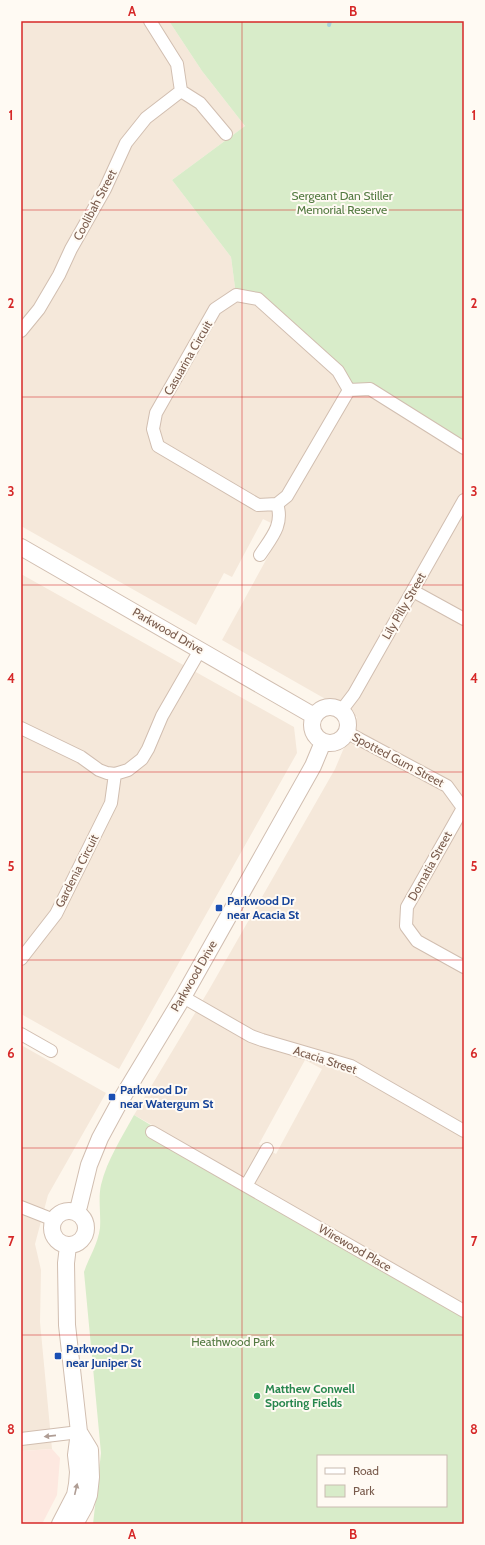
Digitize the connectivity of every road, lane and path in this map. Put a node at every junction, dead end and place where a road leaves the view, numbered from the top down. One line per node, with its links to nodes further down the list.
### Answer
1 (150, 21): 2 (street)
2 (181, 91): 3 (street); 4 (street, Coolibah Street)
3 (226, 134)
4 (21, 331)
5 (349, 390): 6 (street); 8 (street); 8 (street, Casuarina Circuit)
6 (464, 448)
7 (464, 500): 11 (street, Lily Pilly Street)
8 (277, 504): 10 (street)
9 (21, 547): 13 (street, Parkwood Drive)
10 (260, 555)
11 (413, 591): 12 (street); 14 (street, Lily Pilly Street)
12 (464, 619)
13 (200, 650): 15 (street, Parkwood Drive); 19 (street)
14 (341, 711): 15 (street); 17 (street)
15 (314, 716): 18 (street)
16 (21, 728): 19 (street)
17 (346, 732): 18 (street); 20 (street, Spotted Gum Street)
18 (323, 742): 23 (street, Parkwood Drive)
19 (115, 774): 21 (street, Gardenia Circuit)
20 (463, 808): 22 (street, Domatia Street)
21 (21, 959)
22 (464, 967)
23 (183, 997): 26 (street, Acacia Street); 31 (street, Parkwood Drive)
24 (21, 1034): 25 (street)
25 (51, 1051)
26 (464, 1131)
27 (152, 1132): 29 (street, Wirewood Place)
28 (267, 1149): 29 (street)
29 (246, 1186): 34 (street, Wirewood Place)
30 (21, 1207): 32 (street)
31 (75, 1212): 32 (street); 33 (street)
32 (54, 1220): 33 (street)
33 (68, 1246): 35 (street)
34 (464, 1311)
35 (80, 1432): 36 (street, one-way to 36); 37 (street, one-way to 35); 38 (street)
36 (21, 1439)
37 (60, 1524)
38 (75, 1524)

